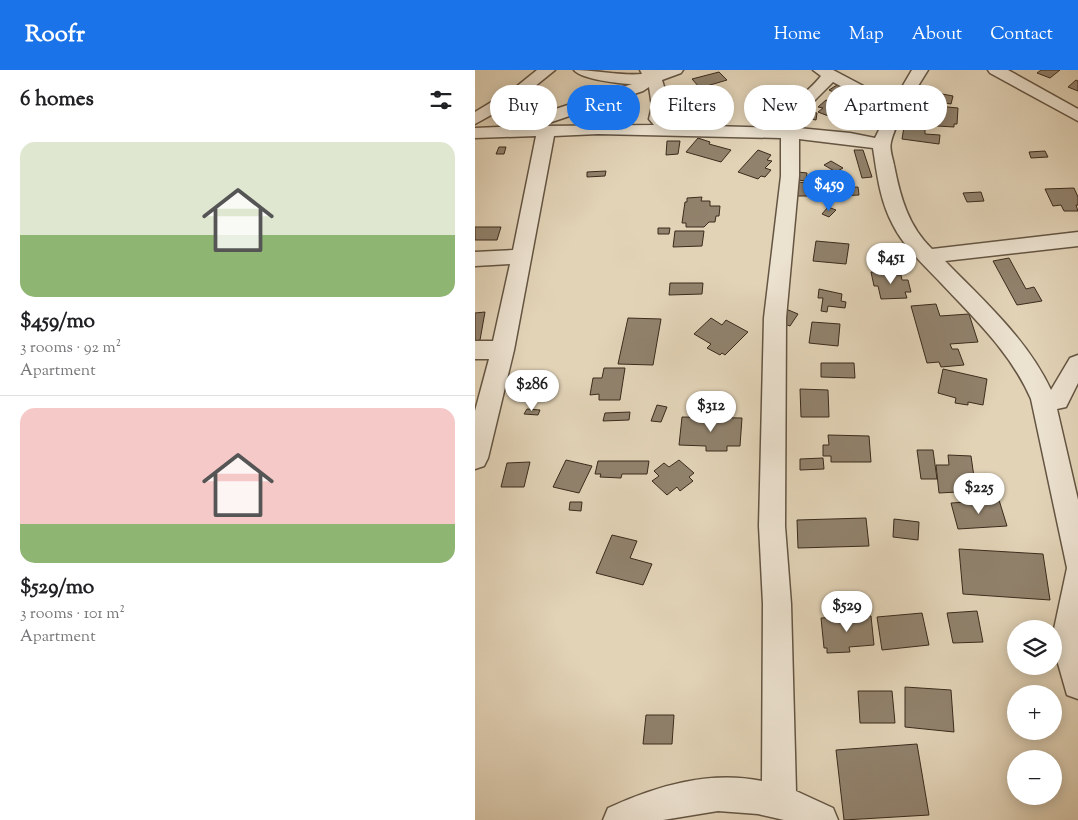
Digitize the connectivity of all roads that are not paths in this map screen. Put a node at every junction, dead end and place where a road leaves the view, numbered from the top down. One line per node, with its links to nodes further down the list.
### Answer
1 (547, 70): 15 (street)
2 (556, 70): 9 (street)
3 (582, 70): 8 (street)
4 (675, 70): 8 (street)
5 (920, 70): 12 (street)
6 (996, 70): 14 (street)
7 (826, 72): 11 (street); 13 (street)
8 (650, 76): 10 (street); 22 (street)
9 (548, 85)
10 (640, 85)
11 (850, 85)
12 (911, 85)
13 (816, 91)
14 (1078, 116)
15 (475, 119)
16 (521, 130): 23 (street)
17 (536, 130): 29 (street)
18 (572, 130): 22 (street)
19 (756, 130): 24 (street)
20 (789, 130): 25 (street)
21 (888, 130): 26 (street)
22 (671, 131): 24 (street)
23 (475, 133)
24 (751, 133): 25 (street)
25 (789, 133): 26 (street); 39 (street)
26 (881, 144): 28 (street)
27 (1078, 239): 28 (street)
28 (927, 256): 34 (street)
29 (519, 257): 30 (street); 32 (street)
30 (475, 259)
31 (475, 350): 32 (street)
32 (503, 350): 35 (street)
33 (1078, 364): 34 (street)
34 (1060, 400): 36 (street)
35 (475, 458)
36 (1078, 561)
37 (1078, 576): 38 (street)
38 (1076, 670)
39 (779, 801): 40 (street); 41 (street)
40 (620, 820)
41 (821, 820)

